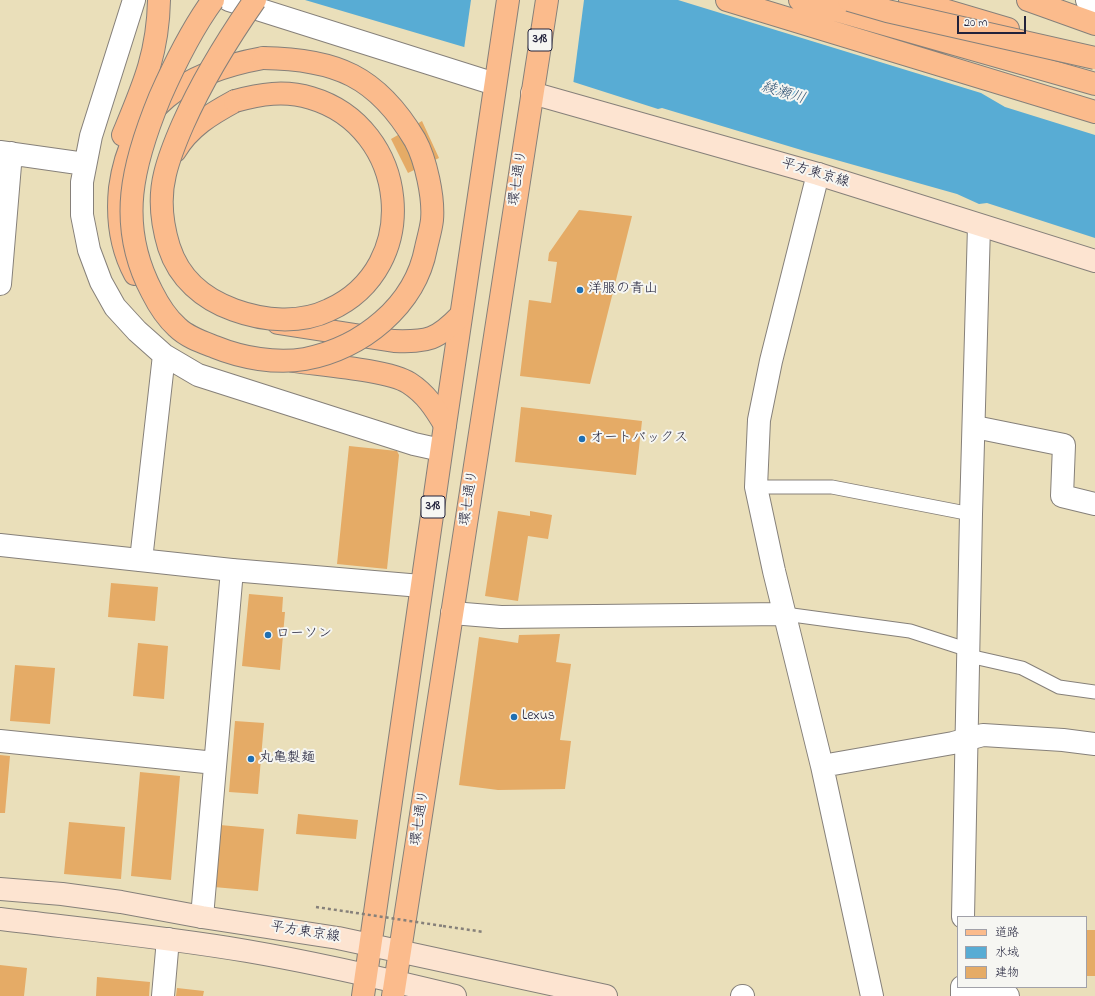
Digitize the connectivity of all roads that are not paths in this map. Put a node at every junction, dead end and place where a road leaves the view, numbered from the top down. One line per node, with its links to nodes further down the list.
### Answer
1 (134, 0): 26 (street)
2 (159, 0): 32 (main road, bridge)
3 (213, 0): 32 (main road, bridge)
4 (229, 0): 21 (street)
5 (255, 0): 31 (main road, bridge)
6 (508, 0): 21 (main road, 318)
7 (547, 0): 23 (main road, 環七通り / 318)
8 (727, 0): 24 (main road)
9 (800, 0): 22 (main road)
10 (849, 0): 19 (main road, bridge)
11 (874, 0): 20 (main road, bridge)
12 (910, 0): 19 (main road)
13 (1028, 0): 18 (main road)
14 (1064, 0): 17 (main road)
15 (1087, 0): 16 (street)
16 (1095, 5)
17 (1095, 21)
18 (1095, 24)
19 (1095, 56)
20 (1095, 66)
21 (496, 76): 31 (main road, 318)
22 (1095, 84)
23 (533, 87): 27 (main road, 平方東京線); 44 (main road, 環七通り / 318)
24 (1095, 112)
25 (6, 152): 26 (street); 30 (street)
26 (85, 164): 33 (street)
27 (818, 174): 28 (main road, 平方東京線); 37 (street)
28 (979, 226): 29 (main road, 平方東京線); 35 (street)
29 (1095, 261)
30 (0, 284)
31 (461, 315): 34 (main road, 318)
32 (178, 327): 32 (main road, bridge); 34 (main road)
33 (164, 354): 36 (street); 41 (street)
34 (445, 424): 36 (main road, 318)
35 (975, 428): 38 (street); 39 (street)
36 (441, 450): 43 (main road, 318)
37 (756, 487): 39 (lane); 45 (street)
38 (1095, 504)
39 (971, 514): 46 (street)
40 (0, 545): 41 (street)
41 (141, 560): 42 (street)
42 (232, 570): 43 (street); 51 (street)
43 (421, 586): 58 (main road, 318)
44 (452, 613): 45 (street); 59 (main road, 環七通り / 318)
45 (785, 614): 46 (lane); 52 (street)
46 (969, 653): 47 (lane); 48 (street)
47 (1095, 692)
48 (967, 738): 50 (street); 52 (street); 54 (street)
49 (0, 740): 51 (street)
50 (1095, 744)
51 (215, 763): 55 (street)
52 (822, 766): 66 (street)
53 (0, 889): 55 (main road, 平方東京線)
54 (963, 916)
55 (202, 917): 58 (main road, 平方東京線)
56 (0, 919): 57 (main road, 平方東京線)
57 (168, 939): 60 (main road, 平方東京線); 63 (street)
58 (370, 946): 59 (main road, 平方東京線); 60 (main road, 318)
59 (401, 951): 61 (main road, 環七通り / 318); 65 (main road, 平方東京線)
60 (364, 986): 61 (main road, 平方東京線)
61 (395, 989): 64 (main road, 平方東京線)
62 (962, 991): 67 (street)
63 (163, 996)
64 (454, 996)
65 (606, 996)
66 (872, 996)
67 (1008, 996)

